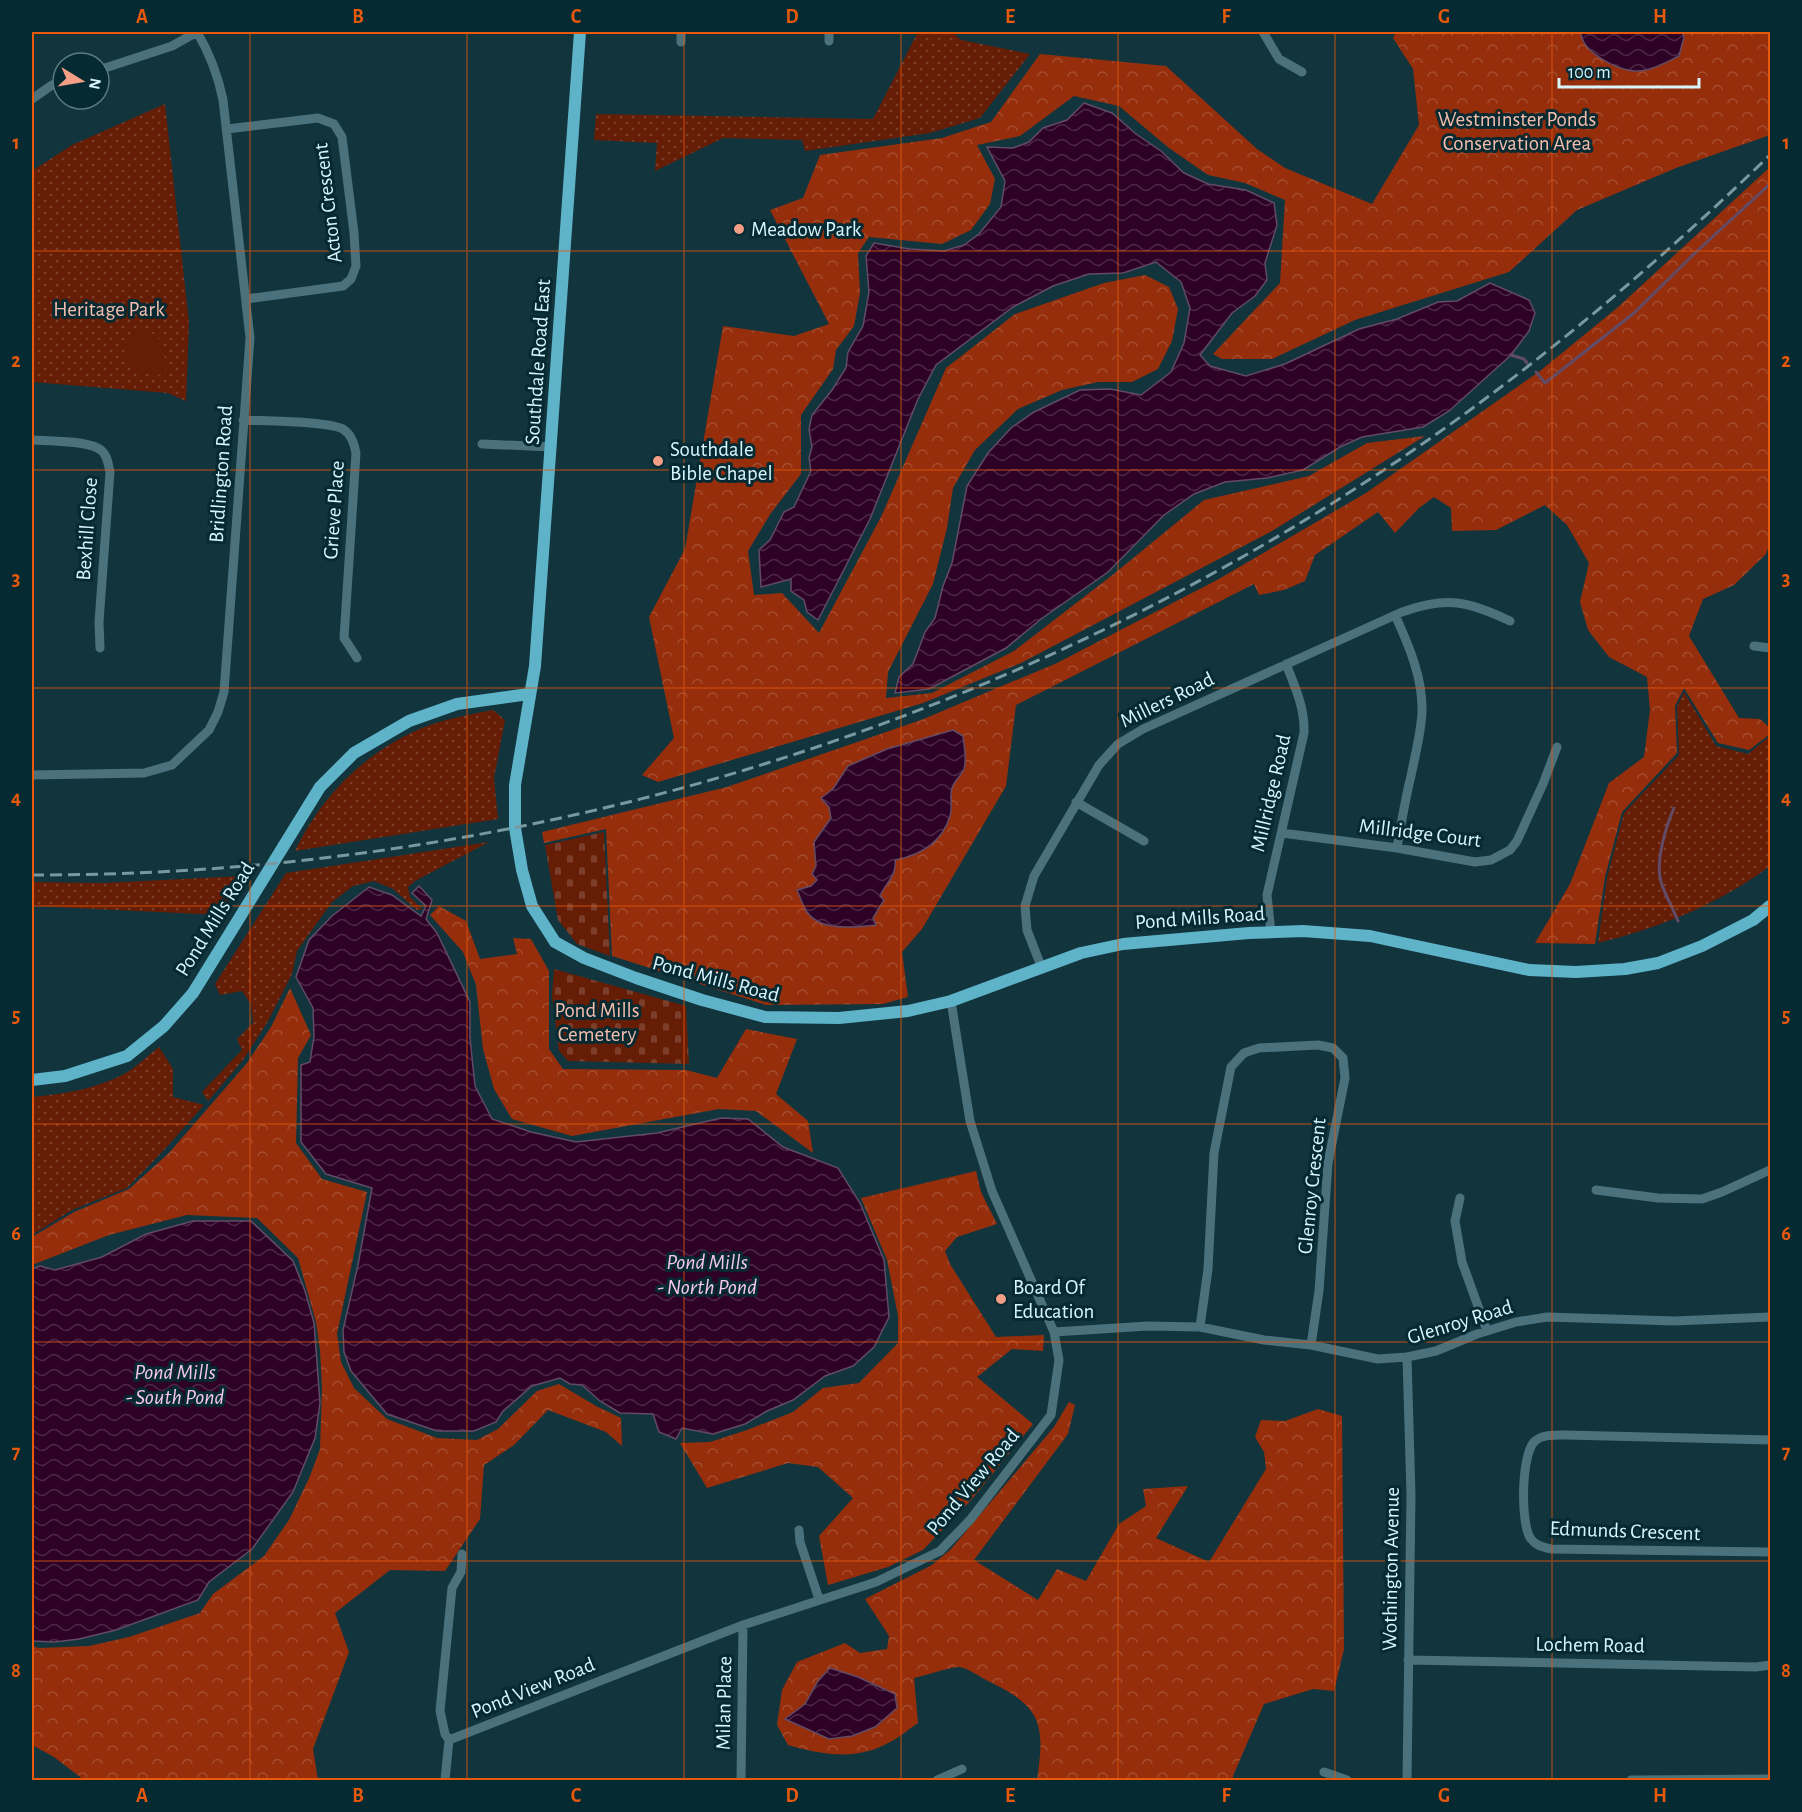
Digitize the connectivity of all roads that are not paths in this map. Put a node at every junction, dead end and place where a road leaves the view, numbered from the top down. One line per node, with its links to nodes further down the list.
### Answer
1 (197, 32): 4 (street); 8 (street, Bridlington Road)
2 (580, 32): 13 (main road, Southdale Road East)
3 (1263, 32): 5 (street)
4 (111, 66)
5 (1302, 72)
6 (51, 86): 7 (street)
7 (32, 99)
8 (227, 129): 9 (street, Bridlington Road); 9 (street, Acton Crescent)
9 (246, 299): 10 (street, Bridlington Road)
10 (243, 420): 19 (street, Grieve Place); 23 (street, Bridlington Road)
11 (32, 440): 17 (street, Bexhill Close)
12 (482, 444): 13 (street)
13 (552, 447): 21 (main road, Southdale Road East)
14 (1395, 615): 15 (street, Millers Road); 20 (street, Millers Road); 27 (street)
15 (1510, 621)
16 (1754, 646): 18 (street)
17 (100, 648)
18 (1770, 648)
19 (357, 658)
20 (1286, 664): 24 (street, Millers Road); 25 (street, Millridge Road)
21 (529, 694): 31 (main road, Pond Mills Road); 32 (main road, Pond Mills Road)
22 (1557, 747): 27 (street, Millridge Court)
23 (32, 775)
24 (1076, 802): 26 (street); 30 (street, Millers Road)
25 (1282, 833): 27 (street, Millridge Court); 29 (street, Millridge Road)
26 (1144, 841)
27 (1397, 848)
28 (1770, 906): 29 (main road, Pond Mills Road)
29 (1271, 932): 30 (main road, Pond Mills Road)
30 (1041, 966): 31 (main road, Pond Mills Road)
31 (951, 1001): 39 (street, Pond View Road)
32 (32, 1080)
33 (1770, 1170): 34 (street)
34 (1596, 1190)
35 (1460, 1198): 38 (street)
36 (1770, 1317): 38 (street, Glenroy Road)
37 (1200, 1327): 39 (street, Glenroy Road); 40 (street, Glenroy Road); 40 (street, Glenroy Crescent)
38 (1487, 1331): 41 (street, Glenroy Road)
39 (1054, 1332): 46 (street, Pond View Road)
40 (1311, 1345): 41 (street, Glenroy Road)
41 (1407, 1357): 48 (street, Wothington Avenue)
42 (1770, 1440): 44 (street, Edmunds Crescent)
43 (799, 1530): 46 (street)
44 (1770, 1552)
45 (462, 1554): 50 (street)
46 (819, 1599): 47 (street, Pond View Road)
47 (743, 1625): 50 (street, Pond View Road); 55 (street, Milan Place)
48 (1408, 1660): 49 (street, Lochem Road); 58 (street, Wothington Avenue)
49 (1770, 1665)
50 (449, 1740): 54 (street)
51 (962, 1768): 56 (street)
52 (1324, 1772): 57 (street)
53 (1770, 1779): 59 (street)
54 (445, 1780)
55 (741, 1780)
56 (937, 1780)
57 (1347, 1780)
58 (1407, 1780)
59 (1631, 1780)

